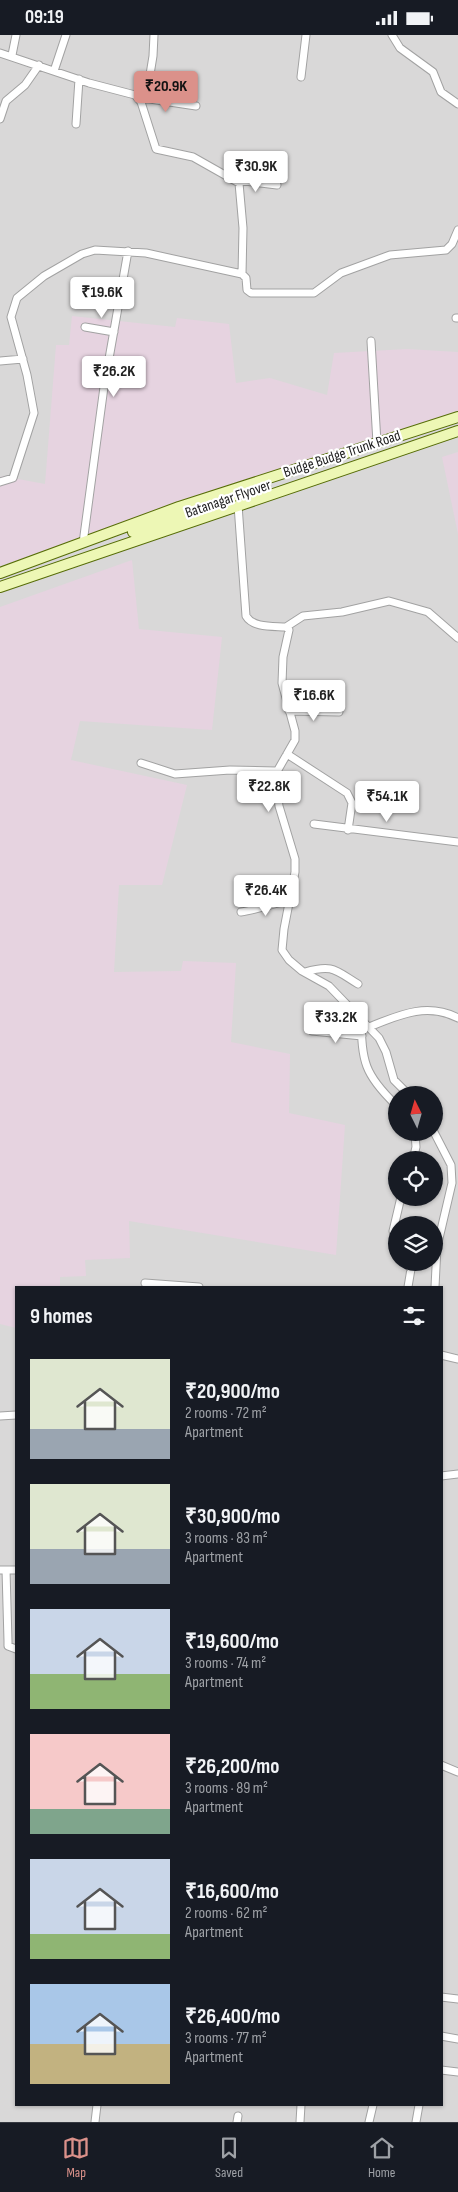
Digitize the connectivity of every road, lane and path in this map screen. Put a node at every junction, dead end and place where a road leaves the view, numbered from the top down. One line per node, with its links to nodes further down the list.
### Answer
1 (16, 35): 7 (street)
2 (66, 35): 9 (street)
3 (154, 35): 12 (street)
4 (306, 35): 10 (street)
5 (392, 35): 13 (street)
6 (0, 53): 7 (street)
7 (12, 55): 8 (street)
8 (39, 65): 9 (street); 15 (street)
9 (54, 71): 11 (street)
10 (300, 77)
11 (79, 79): 12 (street); 16 (street)
12 (142, 98): 14 (street); 17 (street)
13 (458, 103)
14 (196, 106)
15 (0, 119)
16 (76, 124)
17 (236, 180): 18 (street); 21 (street)
18 (277, 185)
19 (458, 230): 21 (street)
20 (128, 251): 21 (street); 23 (street); 25 (street)
21 (242, 274)
22 (85, 327): 23 (street)
23 (114, 332): 33 (street)
24 (371, 341): 30 (street)
25 (22, 359): 26 (street); 31 (street)
26 (0, 361)
27 (458, 417): 30 (street, Budge Budge Trunk Road)
28 (458, 423): 35 (street, Batanagar Flyover)
29 (458, 431): 32 (street, Budge Budge Trunk Road)
30 (377, 443): 33 (street, Budge Budge Trunk Road)
31 (0, 481)
32 (238, 505): 36 (street, Budge Budge Trunk Road); 37 (street)
33 (83, 543): 34 (street, Budge Budge Trunk Road)
34 (0, 573)
35 (0, 579)
36 (0, 587)
37 (286, 627): 38 (street); 39 (street)
38 (458, 638)
39 (289, 711): 40 (street); 41 (street)
40 (339, 712)
41 (287, 754): 43 (street); 45 (street)
42 (141, 763): 43 (street)
43 (276, 771): 47 (street)
44 (314, 824): 45 (street)
45 (348, 829): 46 (street)
46 (458, 842)
47 (289, 901): 48 (street); 49 (street)
48 (241, 912)
49 (305, 972): 50 (street); 51 (street)
50 (358, 985)
51 (361, 1018): 53 (street); 55 (street)
52 (458, 1018): 53 (street)
53 (369, 1027): 56 (street)
54 (312, 1031): 55 (street)
55 (362, 1036): 57 (street)
56 (400, 1086)
57 (388, 1097)
58 (439, 1141): 63 (street)
59 (411, 1271): 62 (street)
60 (145, 1283): 61 (street)
61 (186, 1286)
62 (408, 1286)
63 (435, 1286)
64 (443, 1355): 65 (street)
65 (458, 1359)
66 (15, 1415): 67 (street)
67 (0, 1416)
68 (458, 1474): 69 (street)
69 (443, 1476)
70 (3, 1570): 71 (street)
71 (15, 1649)
72 (443, 1766): 73 (street)
73 (458, 1772)
74 (443, 1997): 75 (street)
75 (458, 1999)
76 (443, 2036): 77 (street)
77 (458, 2039)
78 (443, 2070): 79 (street)
79 (458, 2072)
80 (97, 2106): 84 (street)
81 (300, 2106): 85 (street)
82 (372, 2106): 86 (street)
83 (419, 2106): 87 (street)
84 (95, 2122)
85 (300, 2122)
86 (369, 2122)
87 (416, 2122)

